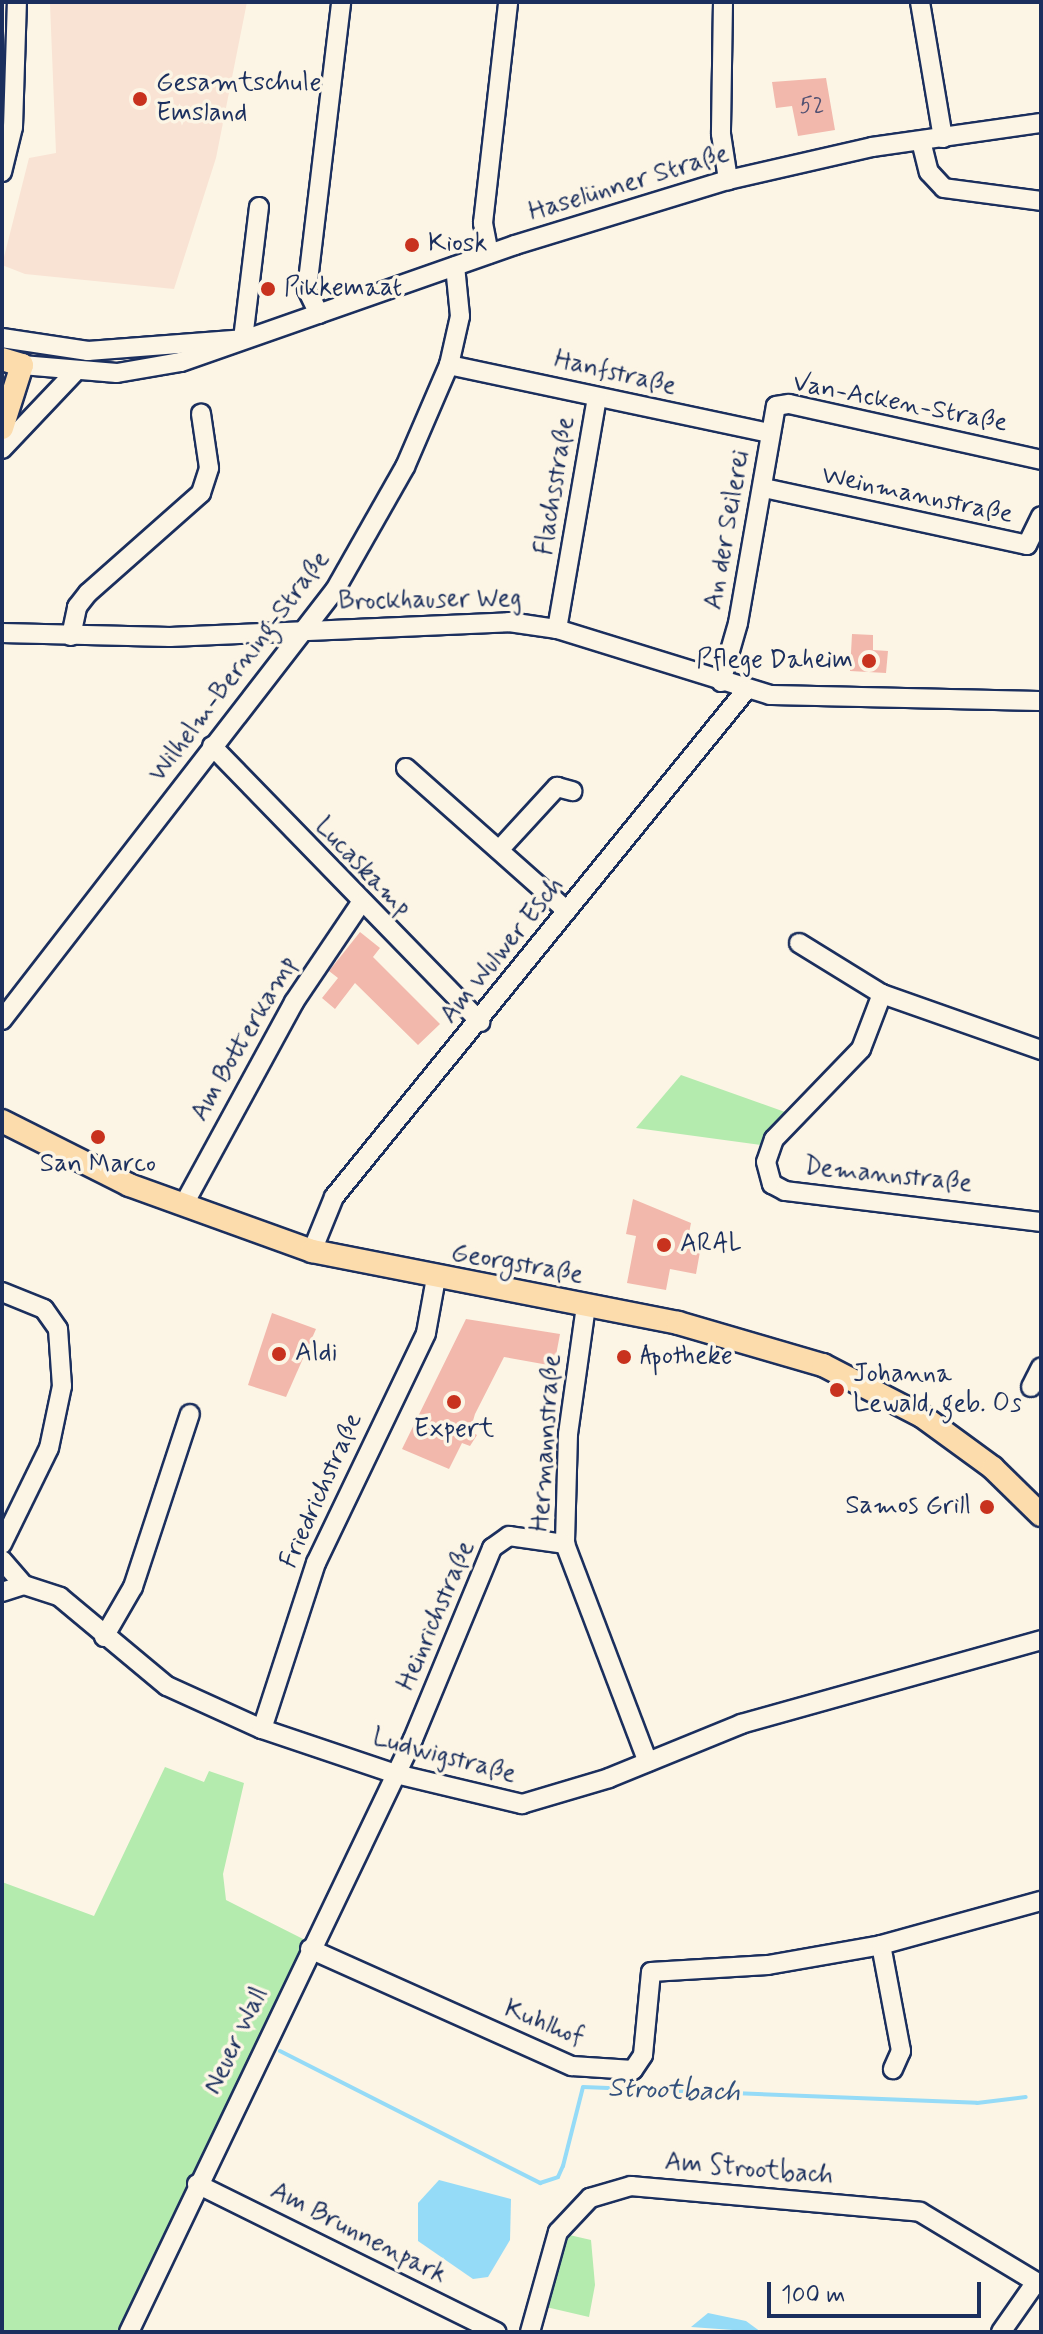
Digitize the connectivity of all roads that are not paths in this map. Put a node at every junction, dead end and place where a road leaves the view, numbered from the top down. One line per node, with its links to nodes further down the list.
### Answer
1 (17, 2): 9 (street)
2 (341, 2): 15 (street)
3 (508, 2): 13 (street)
4 (723, 2): 10 (street)
5 (920, 2): 7 (street)
6 (1041, 123): 7 (street, Haselünner Straße)
7 (943, 138): 8 (street, Haselünner Straße)
8 (921, 141): 10 (street, Haselünner Straße); 11 (street)
9 (2, 172)
10 (728, 180): 13 (street, Haselünner Straße)
11 (1041, 201)
12 (259, 207): 17 (street)
13 (489, 254): 14 (street, Haselünner Straße)
14 (455, 266): 15 (street, Haselünner Straße); 19 (street, Wilhelm-Berning-Straße)
15 (319, 314): 17 (street, Haselünner Straße)
16 (2, 338): 17 (street, Haselünner Straße)
17 (243, 339): 20 (street, Haselünner Straße)
18 (12, 362): 20 (street, Haselünner Straße); 23 (main road)
19 (449, 365): 21 (street, Hanfstraße); 29 (street, Wilhelm-Berning-Straße)
20 (76, 371): 25 (street)
21 (597, 397): 24 (street, Hanfstraße); 30 (street, Flachsstraße)
22 (201, 414): 32 (street)
23 (2, 428)
24 (770, 433): 26 (street, Van-Acken-Straße); 27 (street, An der Seilerei)
25 (2, 449)
26 (1041, 460)
27 (764, 488): 28 (street, Weinmannstraße); 33 (street, An der Seilerei)
28 (1041, 516)
29 (306, 628): 30 (street, Brockhauser Weg); 32 (street, Brockhauser Weg); 36 (street, Wilhelm-Berning-Straße)
30 (557, 629): 33 (street, Brockhauser Weg)
31 (2, 633): 32 (street, Brockhauser Weg)
32 (71, 636)
33 (721, 682): 34 (street, Brockhauser Weg)
34 (746, 690): 35 (street, Brockhauser Weg); 41 (street, Am Wulwer Esch)
35 (1041, 701)
36 (212, 746): 40 (street, Lucaskamp); 44 (street, Wilhelm-Berning-Straße)
37 (406, 768): 39 (street)
38 (572, 791): 39 (street)
39 (499, 850): 41 (street)
40 (360, 904): 45 (street, Lucaskamp); 48 (street, Am Botterkamp)
41 (567, 911): 45 (street, Am Wulwer Esch)
42 (799, 943): 43 (street)
43 (882, 994): 46 (street); 49 (street, Demannstraße)
44 (2, 1020)
45 (480, 1022): 50 (street, Am Wulwer Esch)
46 (1041, 1050)
47 (2, 1121): 48 (main road, Georgstraße)
48 (184, 1204): 50 (main road, Georgstraße)
49 (1041, 1222)
50 (312, 1251): 51 (main road, Georgstraße)
51 (436, 1278): 53 (main road, Georgstraße); 65 (street, Friedrichstraße)
52 (2, 1292): 58 (street)
53 (586, 1306): 57 (main road, Georgstraße); 59 (street, Hermannstraße)
54 (1041, 1367): 55 (street)
55 (1031, 1387)
56 (190, 1414): 63 (street)
57 (1041, 1515)
58 (2, 1544)
59 (565, 1544): 66 (street, Hermannstraße); 67 (street, Heinrichstraße)
60 (2, 1560): 61 (street)
61 (24, 1585): 62 (street); 63 (street, Ludwigstraße)
62 (2, 1592)
63 (104, 1637): 65 (street, Ludwigstraße)
64 (1041, 1640): 66 (street, Ludwigstraße)
65 (262, 1729): 67 (street, Ludwigstraße)
66 (648, 1762): 67 (street, Ludwigstraße)
67 (396, 1774): 70 (street, Neuer Wall)
68 (1041, 1901): 69 (street, Kuhlhof)
69 (881, 1945): 70 (street, Kuhlhof); 71 (street)
70 (310, 1949): 72 (street, Neuer Wall)
71 (893, 2069)
72 (197, 2184): 74 (street, Neuer Wall); 75 (street, Am Brunnenpark)
73 (1039, 2283): 76 (street, Am Strootbach); 77 (street, Am Strootbach)
74 (129, 2332)
75 (496, 2332)
76 (530, 2332)
77 (1001, 2332)

